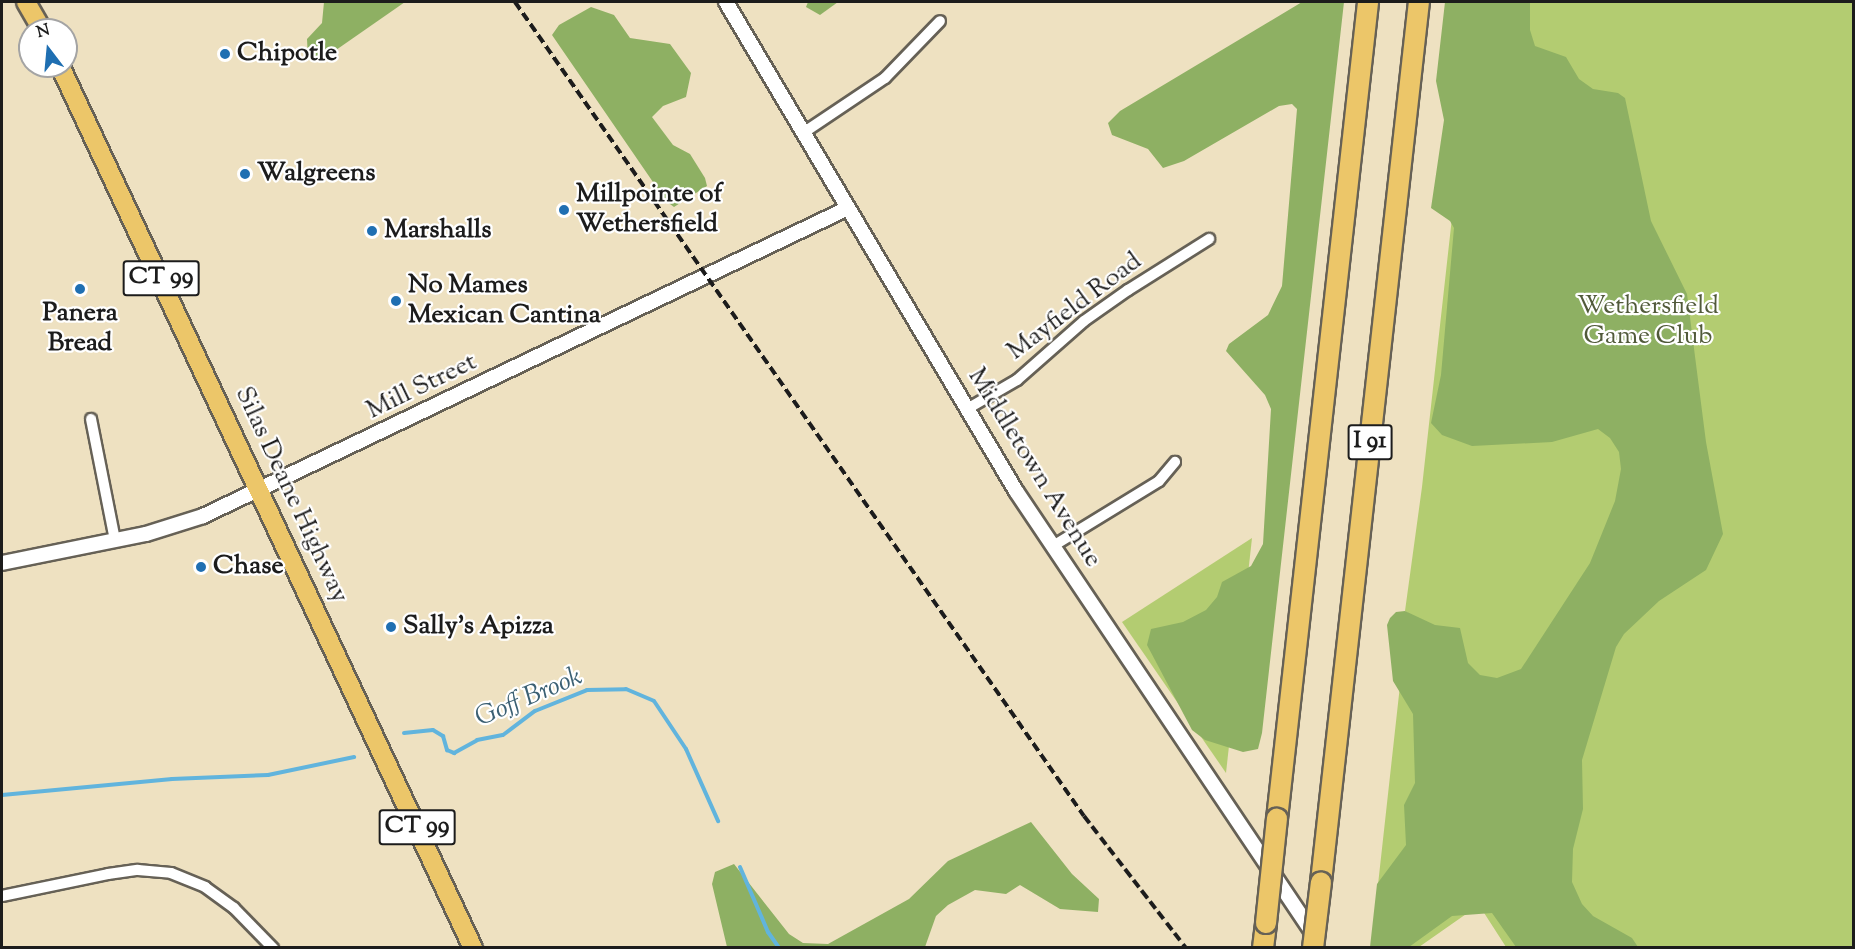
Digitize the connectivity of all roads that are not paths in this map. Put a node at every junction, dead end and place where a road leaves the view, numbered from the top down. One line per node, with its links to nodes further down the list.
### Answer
1 (26, 2): 5 (main road)
2 (726, 2): 8 (street, Middletown Avenue)
3 (1368, 2): 21 (highway, I 91, bridge)
4 (1419, 2): 22 (highway, I 91, bridge)
5 (35, 18)
6 (939, 21): 8 (street)
7 (66, 78): 14 (main road, Silas Deane Highway / CT 99)
8 (802, 133): 9 (street, Middletown Avenue)
9 (846, 209): 11 (street, Middletown Avenue); 14 (street, Mill Street)
10 (1209, 239): 11 (street, Mayfield Road)
11 (967, 409): 16 (street, Middletown Avenue)
12 (91, 419): 15 (street)
13 (1175, 462): 16 (street)
14 (260, 491): 15 (street, Mill Street); 20 (main road, Silas Deane Highway / CT 99)
15 (116, 540): 17 (street, Mill Street)
16 (1053, 546): 23 (street, Middletown Avenue)
17 (2, 563)
18 (2, 896): 19 (street)
19 (273, 948)
20 (472, 948)
21 (1263, 948)
22 (1313, 948)
23 (1322, 948)

